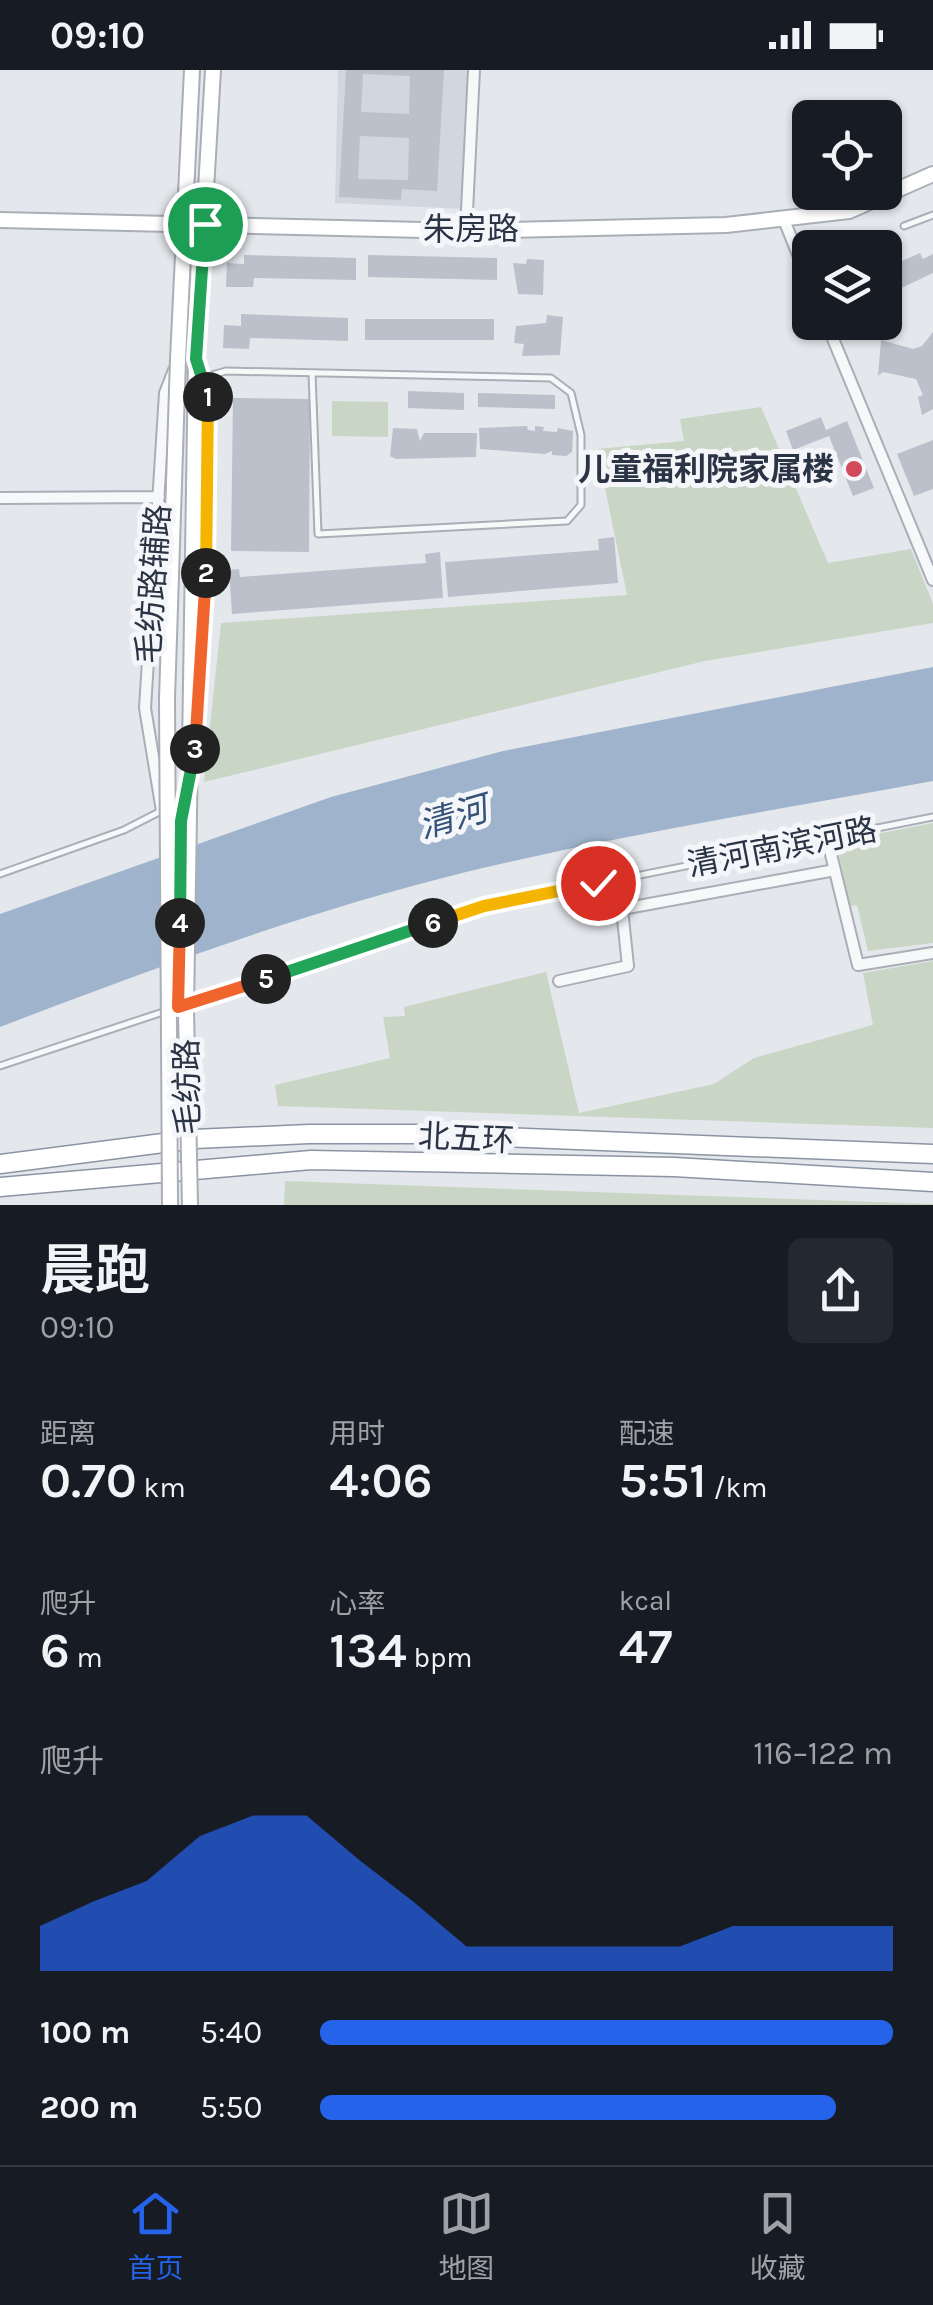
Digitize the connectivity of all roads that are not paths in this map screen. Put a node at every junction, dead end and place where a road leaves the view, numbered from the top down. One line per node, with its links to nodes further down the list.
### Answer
1 (192, 70): 8 (main road, 毛纺路)
2 (213, 70): 9 (main road, 毛纺路)
3 (474, 70): 11 (street)
4 (933, 174): 7 (main road, 朱房路)
5 (933, 214): 10 (lane)
6 (0, 220): 8 (main road, 朱房路)
7 (784, 220): 11 (main road, 朱房路); 12 (street)
8 (186, 224): 9 (main road, 朱房路); 14 (main road, 毛纺路)
9 (205, 224): 11 (main road, 朱房路); 15 (main road, 毛纺路)
10 (904, 226)
11 (466, 231)
12 (792, 240)
13 (833, 340): 20 (street)
14 (178, 359): 18 (street, 毛纺路辅路); 35 (main road, 毛纺路, bridge)
15 (196, 359): 17 (street, 毛纺路辅路); 36 (main road, 毛纺路, bridge)
16 (312, 372): 16 (lane); 17 (lane)
17 (202, 378): 21 (street, 毛纺路辅路)
18 (159, 497): 19 (street); 22 (street, 毛纺路辅路)
19 (0, 498)
20 (933, 580)
21 (183, 806): 22 (lane); 29 (street, 毛纺路辅路, bridge)
22 (162, 811): 26 (lane)
23 (933, 817): 24 (lane, 清河南滨河路)
24 (827, 838): 25 (street); 29 (lane, 清河南滨河路)
25 (835, 870): 27 (street); 28 (street)
26 (0, 874)
27 (933, 952)
28 (559, 982)
29 (178, 1007): 30 (lane, 清河南滨河路)
30 (0, 1066)
31 (933, 1154): 32 (highway, 北五环)
32 (0, 1164)
33 (933, 1182): 34 (highway, 北五环)
34 (0, 1186)
35 (170, 1205)
36 (190, 1205)

